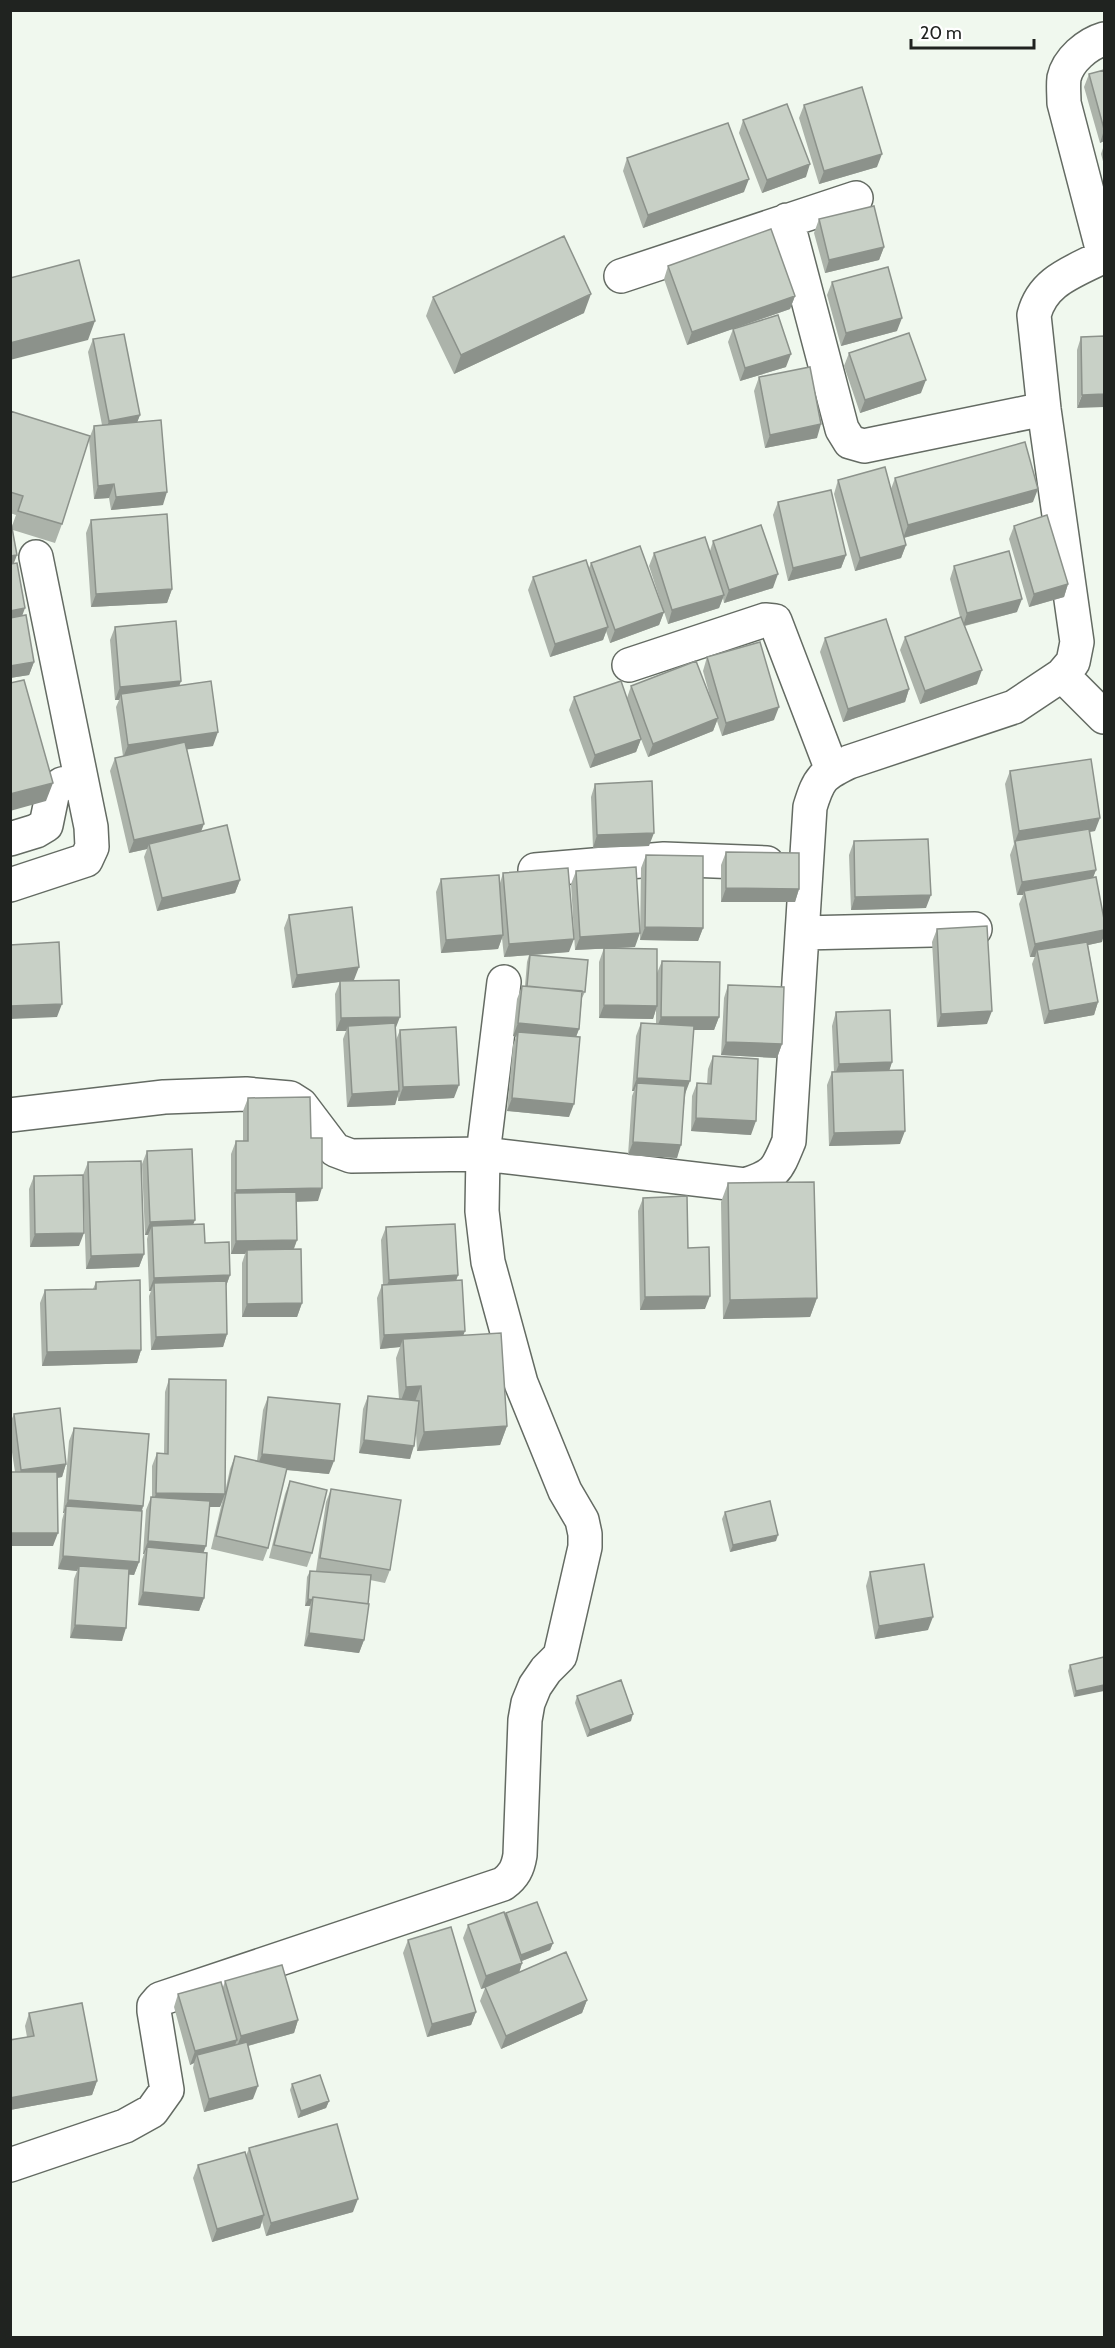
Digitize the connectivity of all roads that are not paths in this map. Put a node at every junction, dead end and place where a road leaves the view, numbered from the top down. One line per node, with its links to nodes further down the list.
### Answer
1 (1104, 39): 4 (street)
2 (856, 198): 3 (street)
3 (787, 220): 5 (street); 6 (street)
4 (1104, 256): 6 (street)
5 (621, 276)
6 (1044, 409): 9 (street)
7 (36, 557): 12 (street)
8 (630, 665): 11 (street)
9 (1062, 675): 10 (street); 11 (street)
10 (1104, 717)
11 (832, 770): 14 (street)
12 (81, 780): 13 (street); 16 (street)
13 (10, 839)
14 (806, 864): 15 (street); 18 (street)
15 (535, 870)
16 (10, 885)
17 (975, 929): 18 (street)
18 (802, 933): 21 (street)
19 (504, 982): 21 (street)
20 (10, 1115): 21 (street)
21 (483, 1154): 22 (street)
22 (10, 2165)

